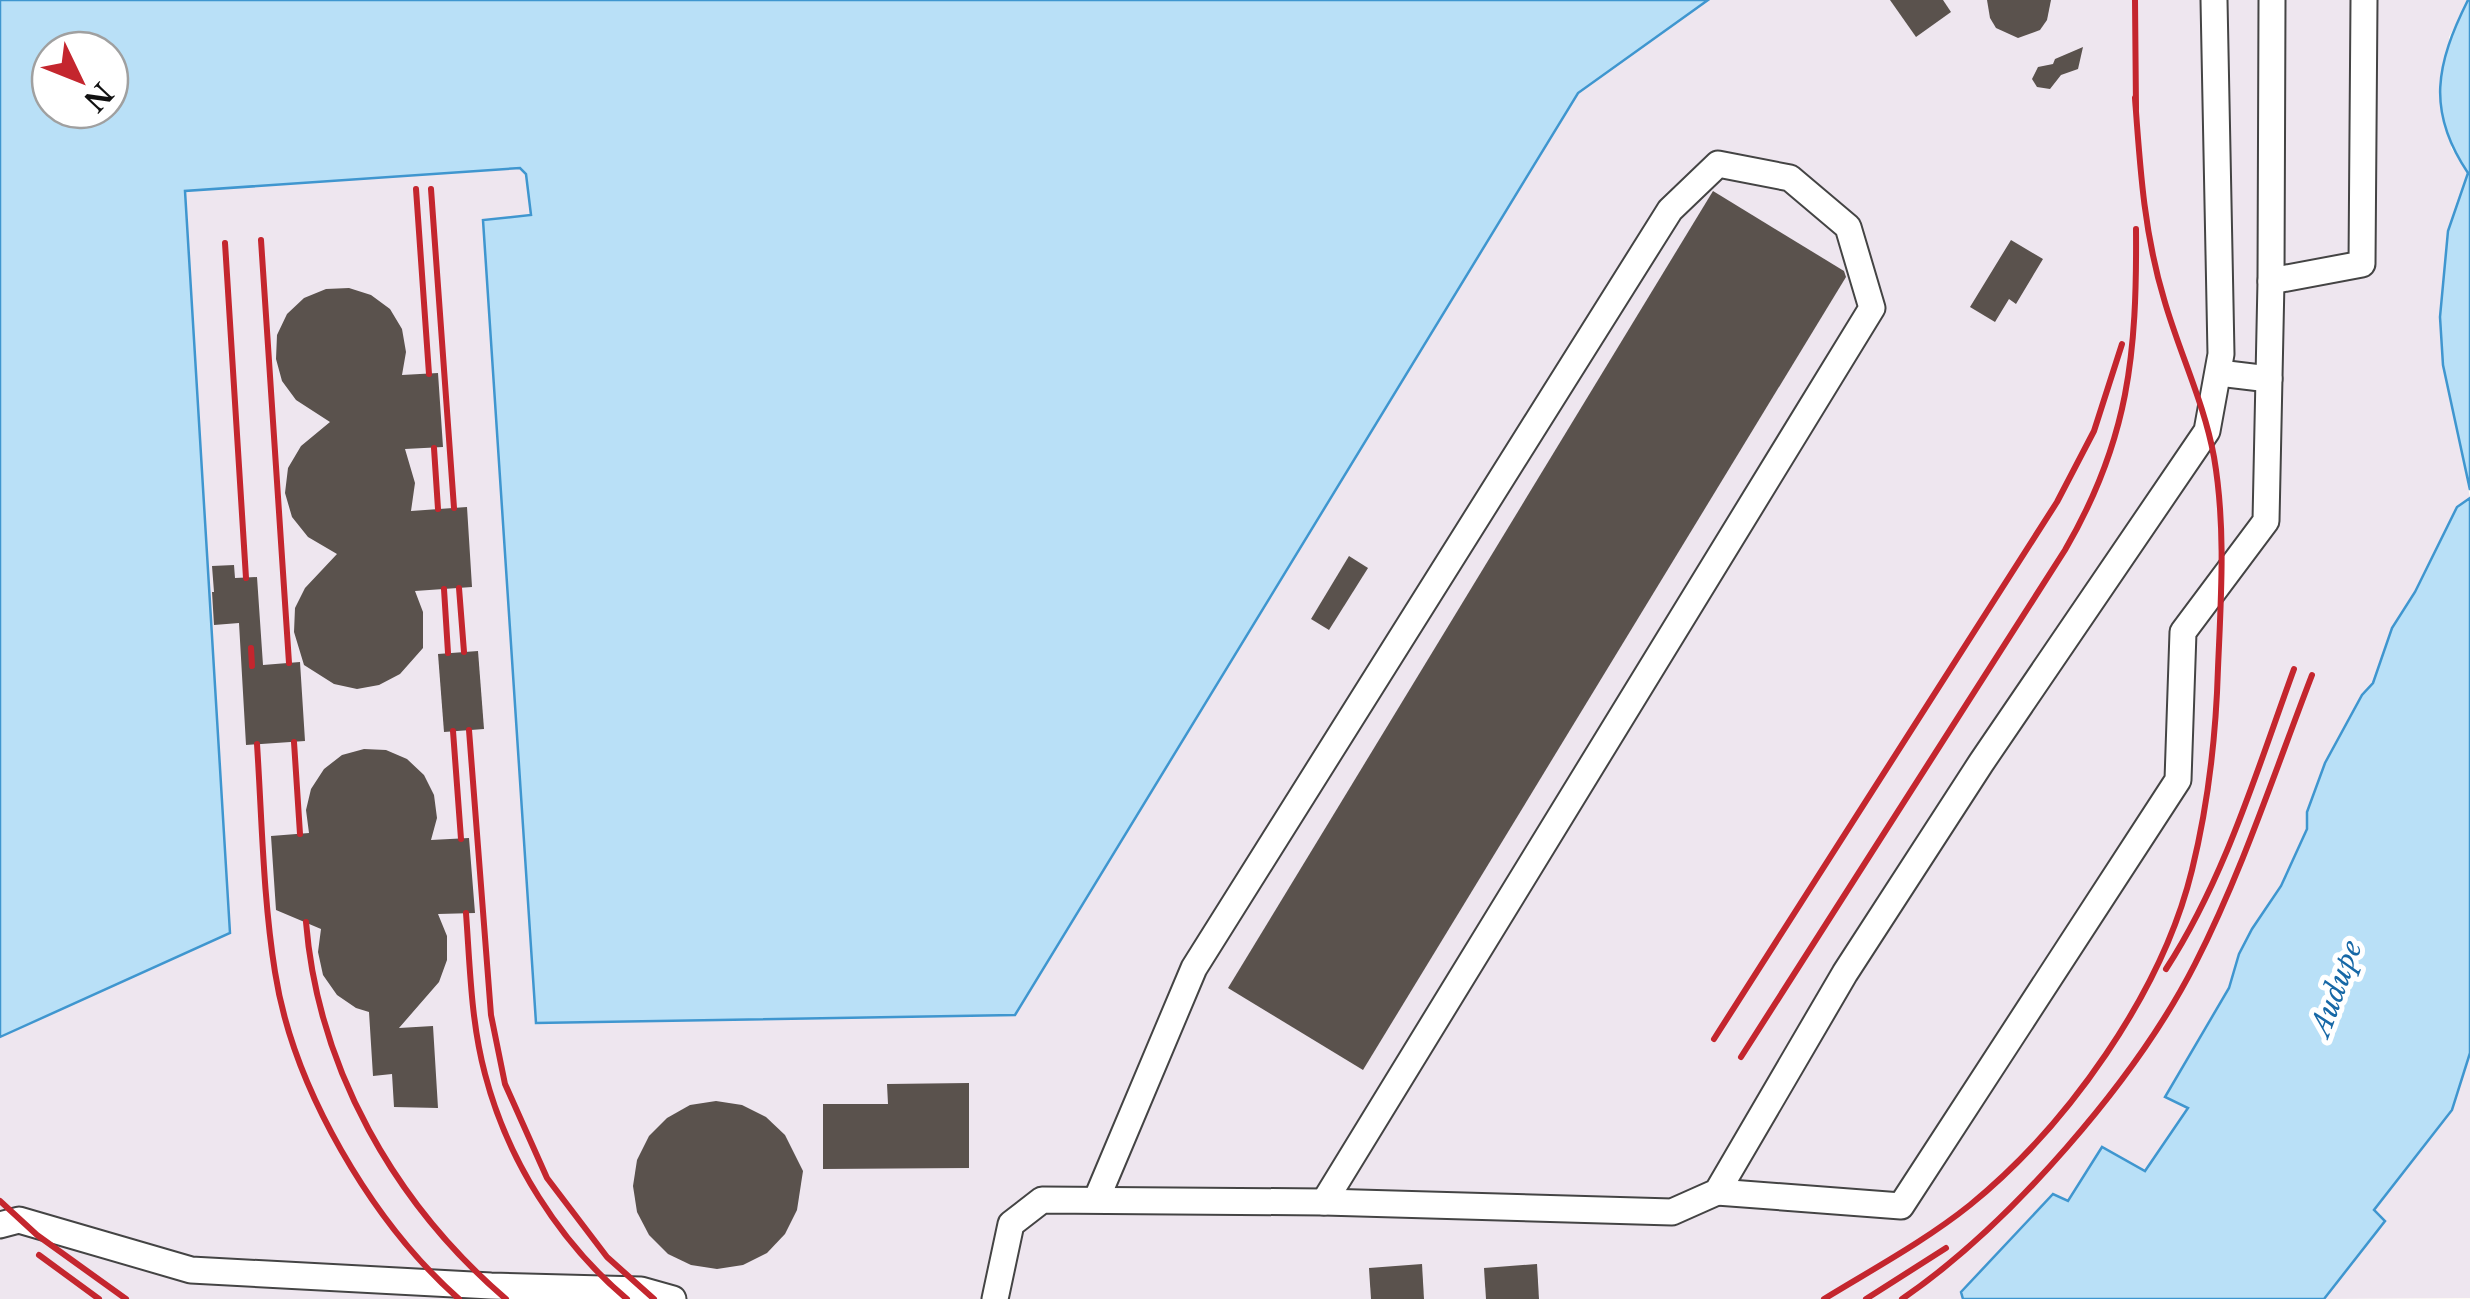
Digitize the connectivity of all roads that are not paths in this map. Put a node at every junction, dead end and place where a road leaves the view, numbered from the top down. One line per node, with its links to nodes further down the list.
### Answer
1 (2214, 0): 5 (lane)
2 (2272, 0): 4 (lane)
3 (2364, 0): 4 (lane)
4 (2271, 281): 6 (lane)
5 (2219, 374): 6 (lane); 7 (lane)
6 (2269, 379): 7 (lane)
7 (1717, 1192): 9 (lane)
8 (1097, 1198): 9 (lane); 9 (lane); 12 (lane)
9 (1324, 1202)
10 (0, 1224): 11 (lane)
11 (673, 1299)
12 (995, 1299)

